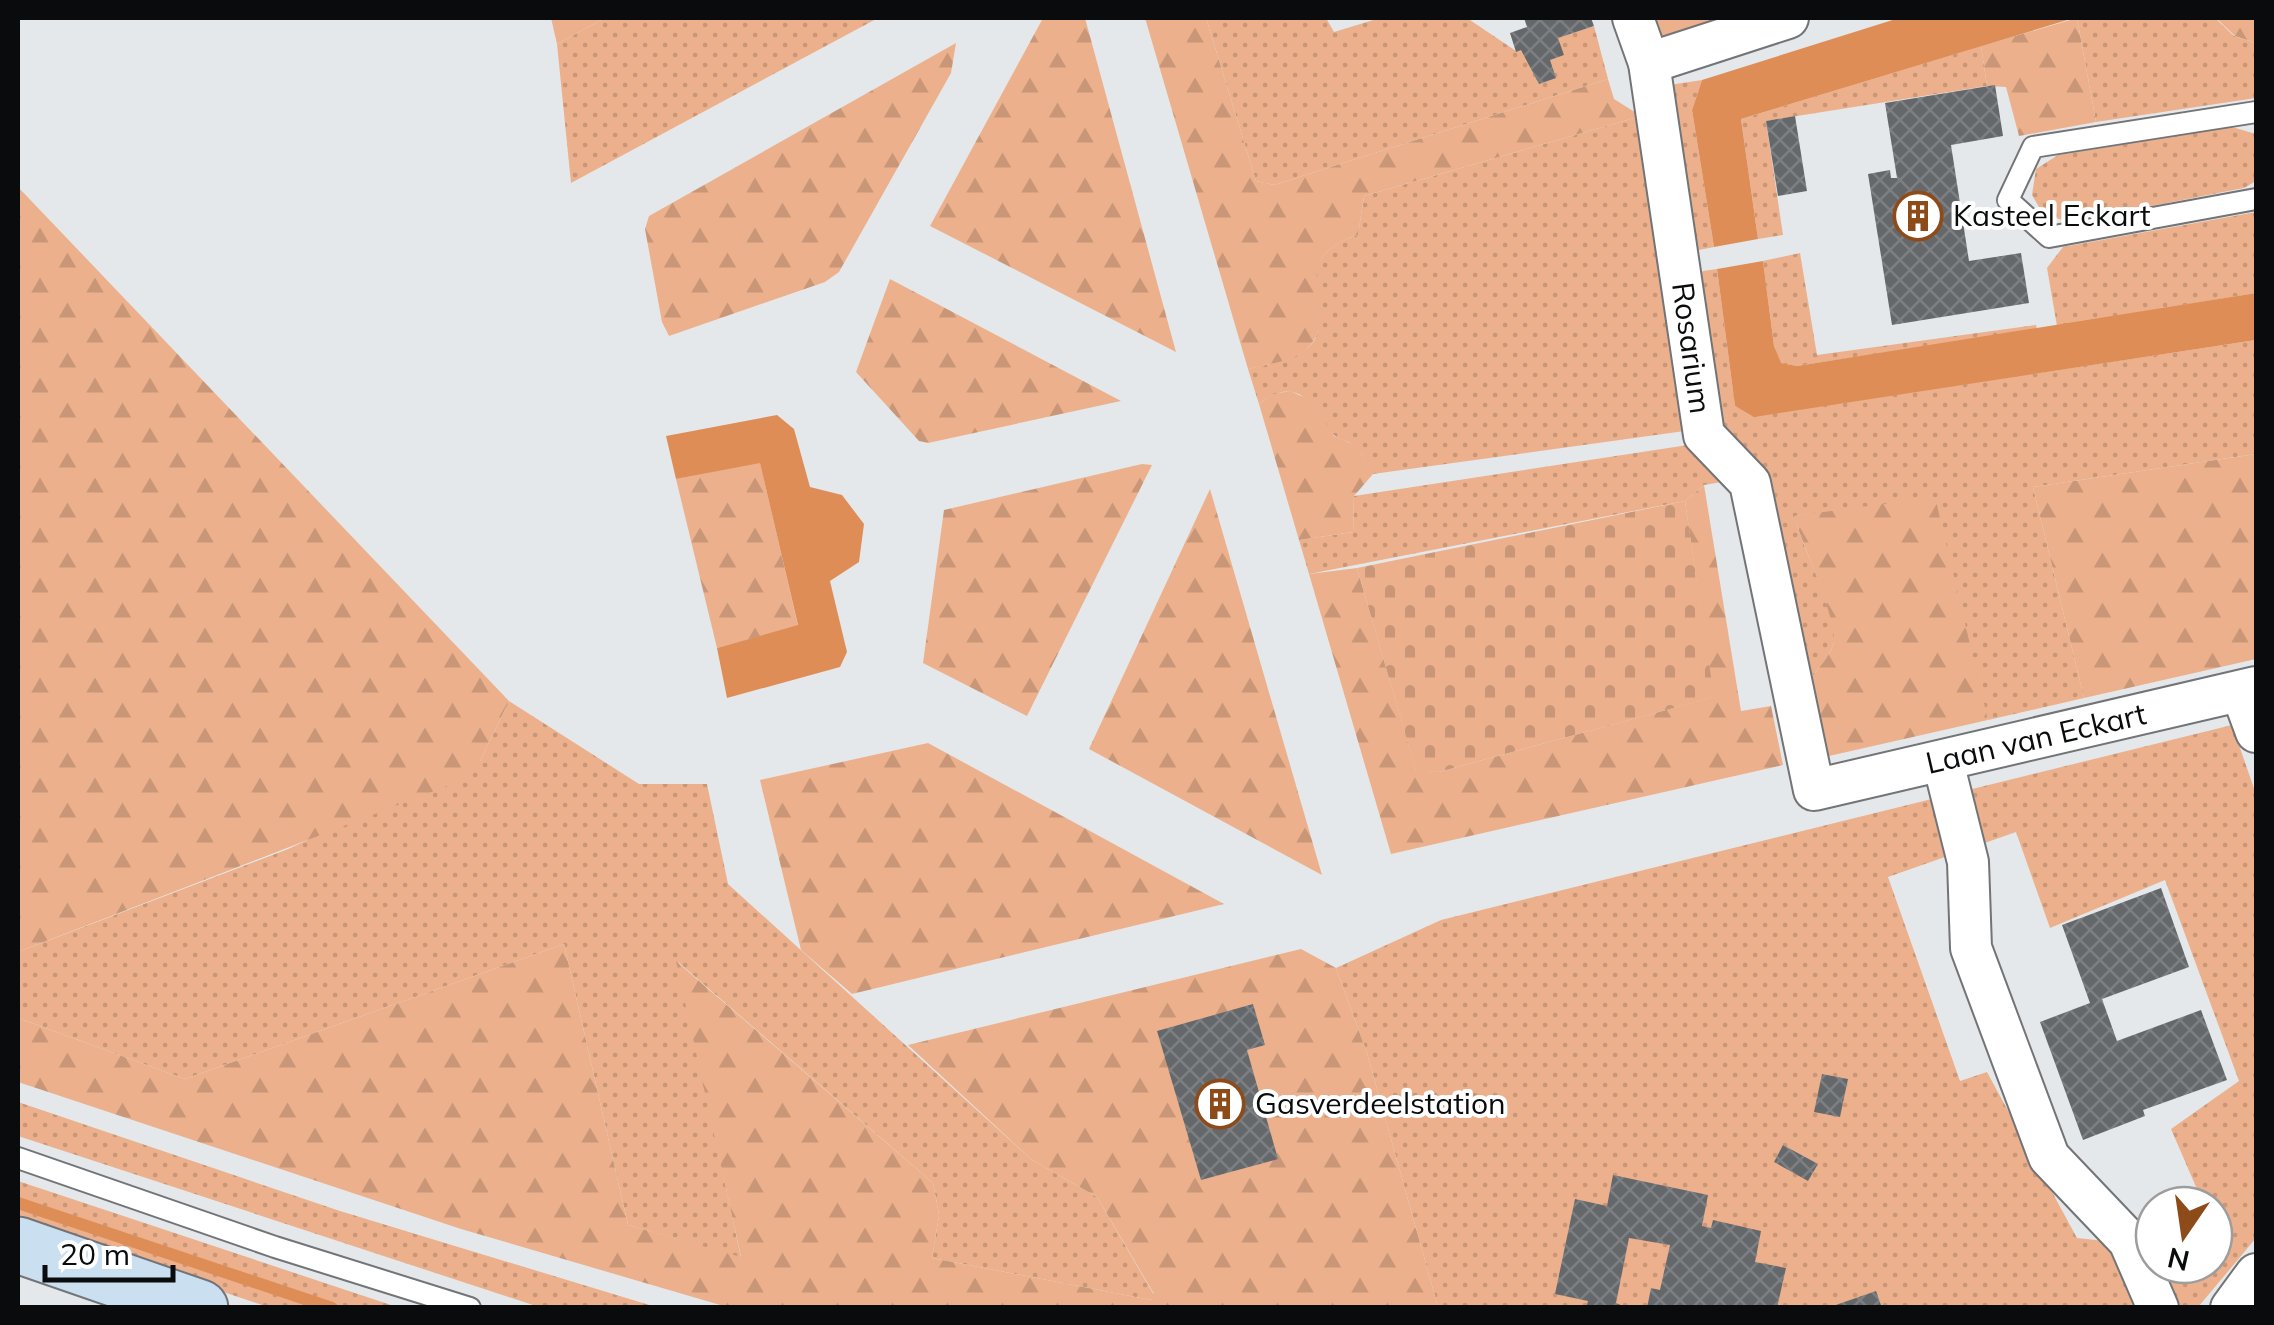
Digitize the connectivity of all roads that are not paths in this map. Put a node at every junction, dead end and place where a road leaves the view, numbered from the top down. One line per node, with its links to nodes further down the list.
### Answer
1 (1633, 18): 3 (street, Rosarium)
2 (1788, 18): 3 (street)
3 (1649, 63): 9 (street, Rosarium)
4 (2256, 112): 5 (lane)
5 (2256, 199)
6 (2249, 689): 7 (street); 8 (street, Laan van Eckart)
7 (2256, 732)
8 (1943, 762): 9 (street, Laan van Eckart); 15 (street)
9 (1814, 790)
10 (18, 1158): 14 (lane)
11 (18, 1246): 13 (main road)
12 (2256, 1274): 16 (street)
13 (200, 1308)
14 (470, 1308)
15 (2158, 1308)
16 (2231, 1308)

